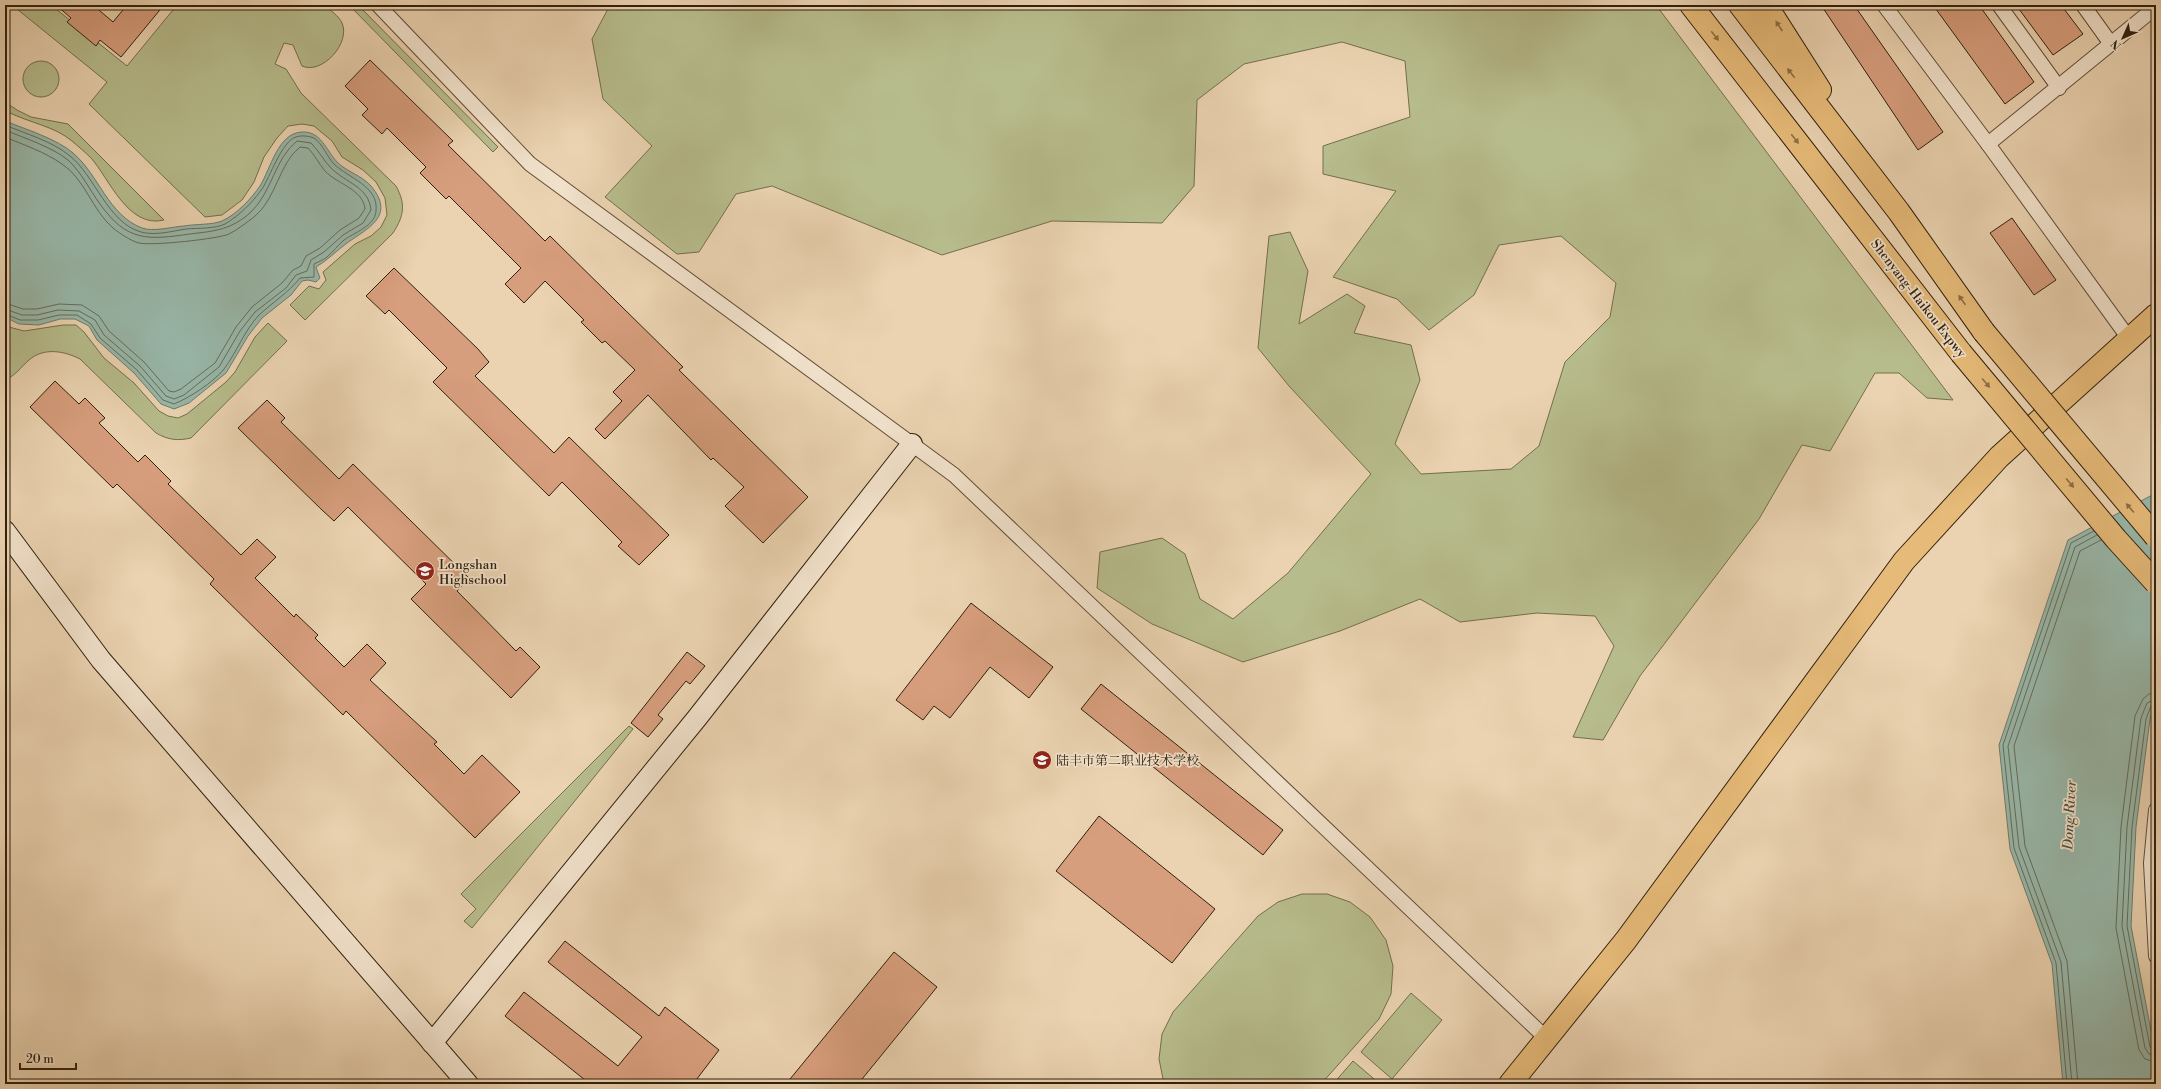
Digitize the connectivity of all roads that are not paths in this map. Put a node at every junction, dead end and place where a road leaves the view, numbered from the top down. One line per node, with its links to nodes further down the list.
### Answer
1 (378, 5): 15 (street)
2 (1691, 5): 18 (main road, Shenyang-Haikou Expwy, one-way to 18, bridge)
3 (1740, 5): 12 (main road, one-way to 3)
4 (1766, 5): 12 (main road, one-way to 4)
5 (2000, 5): 10 (street)
6 (2083, 5): 9 (street)
7 (1886, 6): 11 (street)
8 (2156, 7): 9 (street)
9 (2111, 44): 10 (street)
10 (2059, 88): 11 (street)
11 (1988, 144): 14 (street)
12 (1899, 212): 17 (main road, one-way to 12, bridge)
13 (2156, 315): 14 (main road)
14 (2130, 340): 21 (main road)
15 (912, 444): 21 (street); 22 (street)
16 (5, 531): 22 (street)
17 (2156, 537)
18 (2156, 583)
19 (2156, 810): 20 (street)
20 (2156, 956)
21 (1547, 1040): 24 (main road)
22 (432, 1043): 23 (street)
23 (468, 1084)
24 (1510, 1084)

